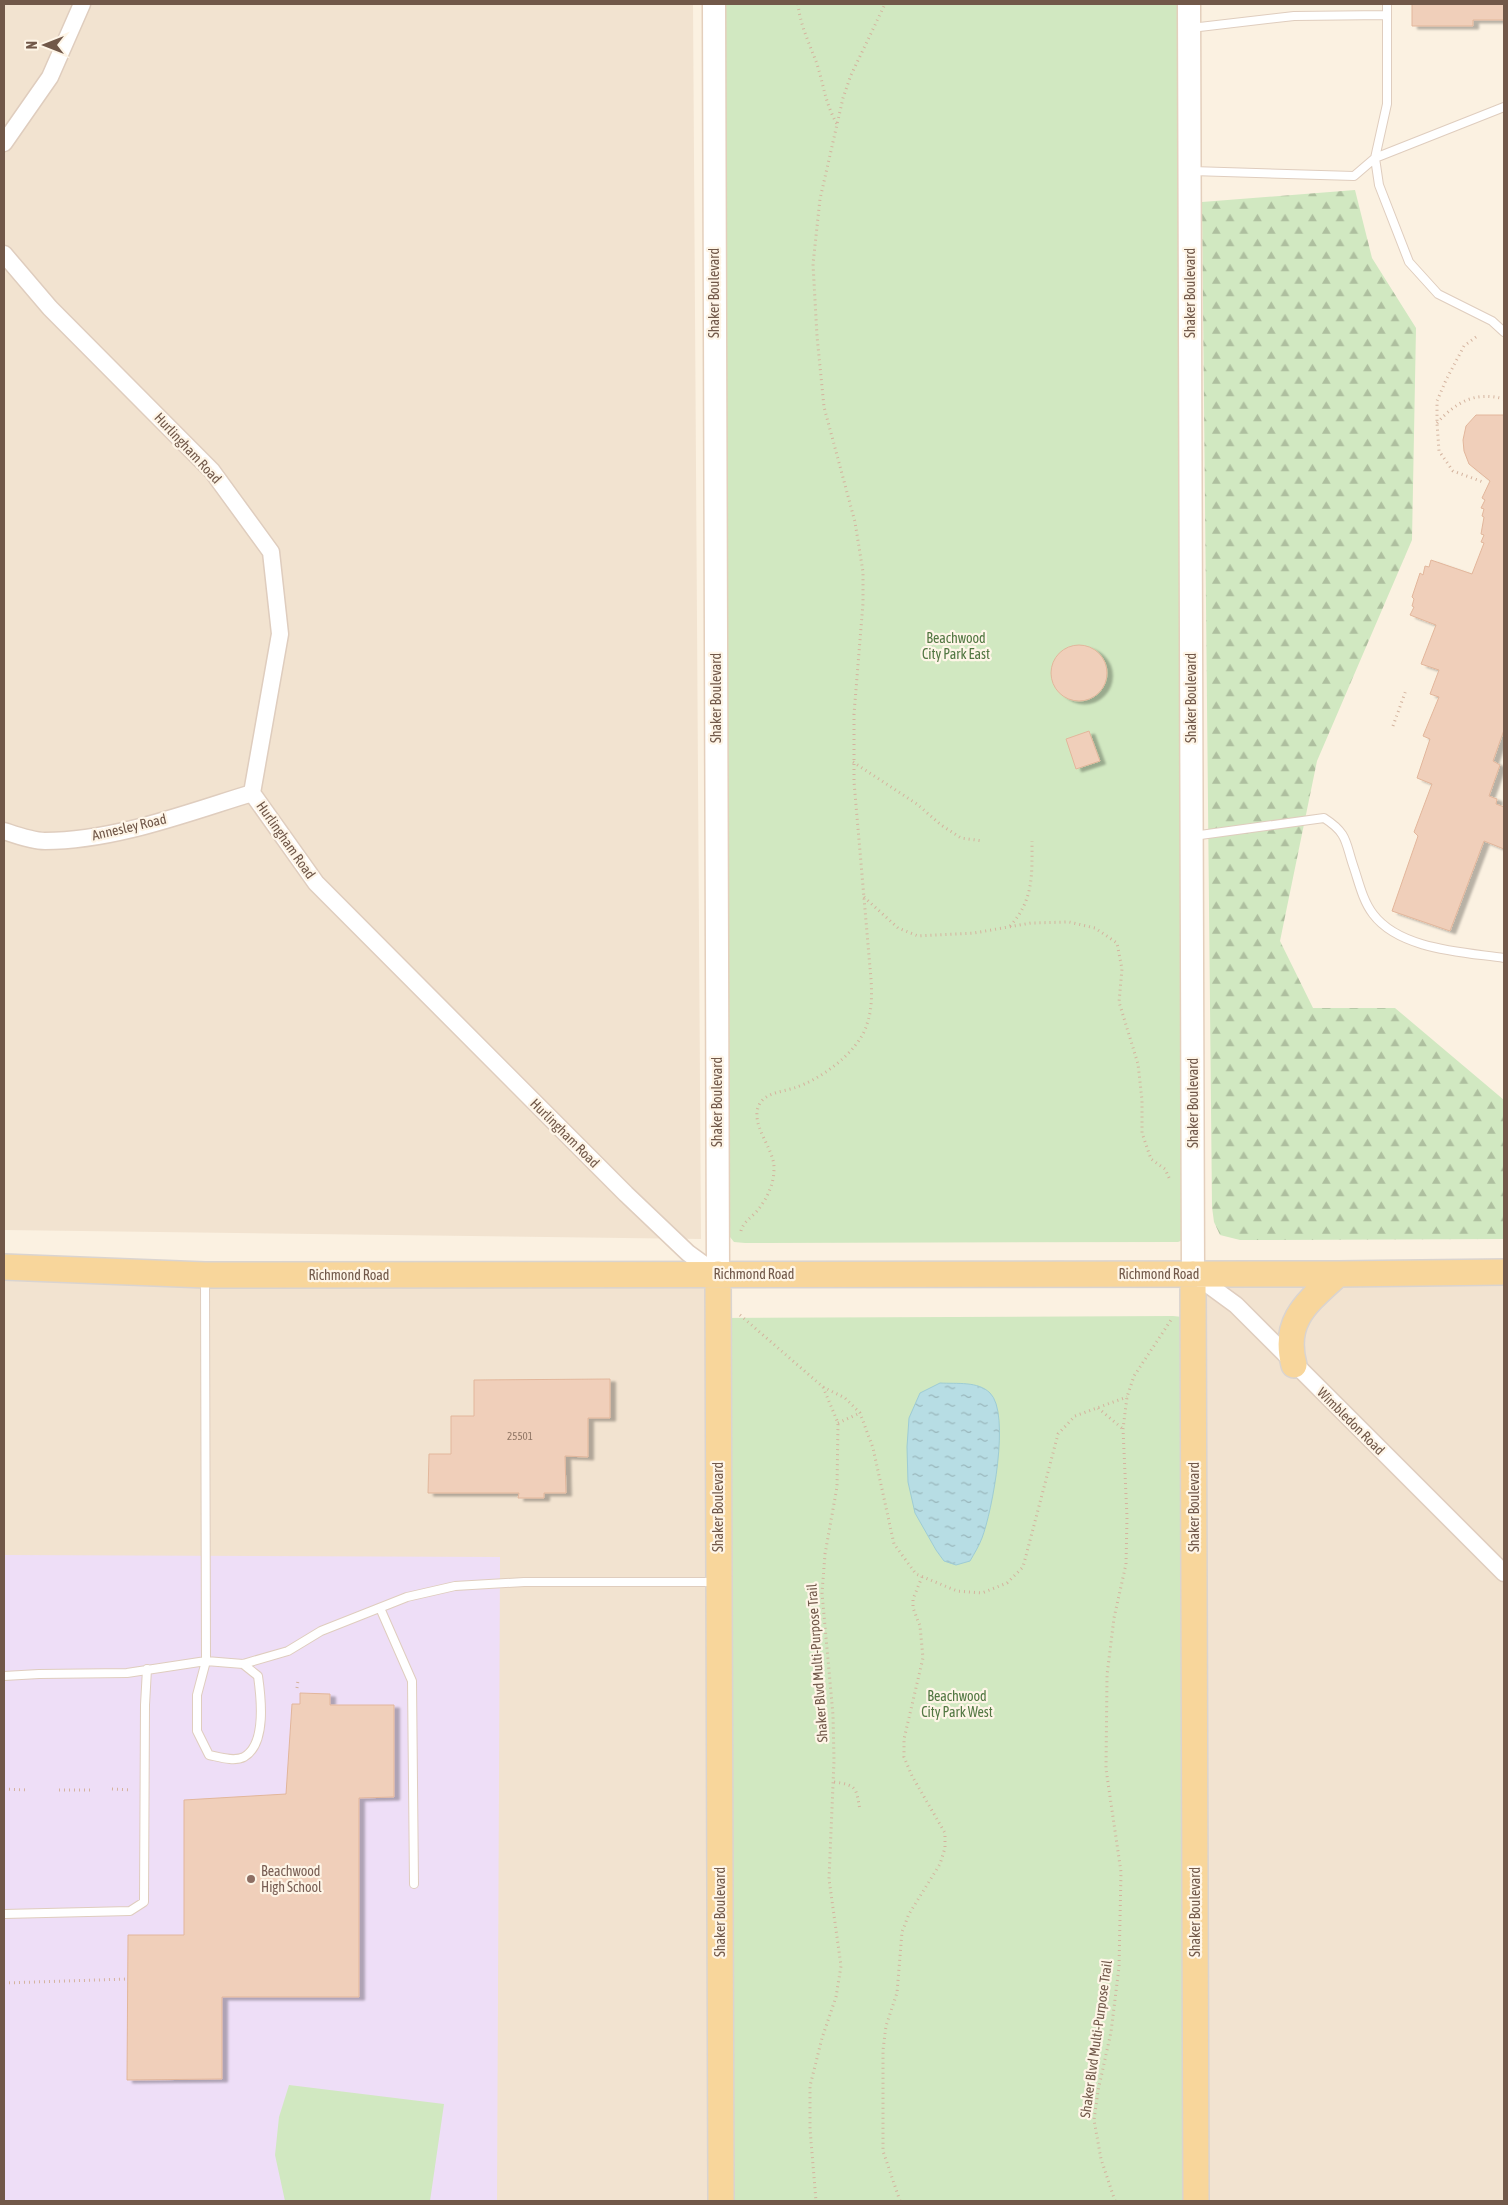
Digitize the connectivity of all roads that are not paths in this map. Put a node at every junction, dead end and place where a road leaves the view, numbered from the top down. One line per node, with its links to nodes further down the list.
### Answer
1 (82, 4): 8 (street)
2 (714, 4): 19 (main road, Shaker Boulevard)
3 (1189, 4): 6 (main road, Shaker Boulevard)
4 (1387, 4): 5 (lane)
5 (1387, 15): 6 (lane); 9 (lane)
6 (1189, 28): 10 (main road, Shaker Boulevard)
7 (1504, 107): 9 (lane)
8 (4, 143)
9 (1376, 158): 10 (lane); 12 (lane)
10 (1190, 171): 15 (main road, Shaker Boulevard)
11 (4, 254): 13 (street, Hurlingham Road)
12 (1504, 332)
13 (252, 793): 14 (street, Annesley Road); 19 (street, Hurlingham Road)
14 (4, 832)
15 (1191, 836): 16 (lane); 20 (main road, Shaker Boulevard)
16 (1504, 958)
17 (4, 1266): 22 (main road, Richmond Road)
18 (1504, 1272): 21 (main road, Richmond Road)
19 (718, 1274): 20 (main road, Richmond Road); 22 (main road, Richmond Road); 25 (main road, Shaker Boulevard)
20 (1193, 1274): 21 (main road, Richmond Road); 23 (street, Wimbledon Road); 34 (main road, Shaker Boulevard)
21 (1338, 1274): 23 (main road)
22 (205, 1275): 27 (lane)
23 (1294, 1365): 24 (street, Wimbledon Road)
24 (1504, 1574)
25 (719, 1582): 26 (lane); 33 (main road, Shaker Boulevard)
26 (380, 1608): 28 (lane); 31 (lane)
27 (206, 1661): 28 (lane); 28 (lane); 29 (lane)
28 (243, 1664)
29 (147, 1670): 30 (lane); 32 (lane)
30 (4, 1676)
31 (414, 1884)
32 (4, 1914)
33 (721, 2201)
34 (1196, 2201)

